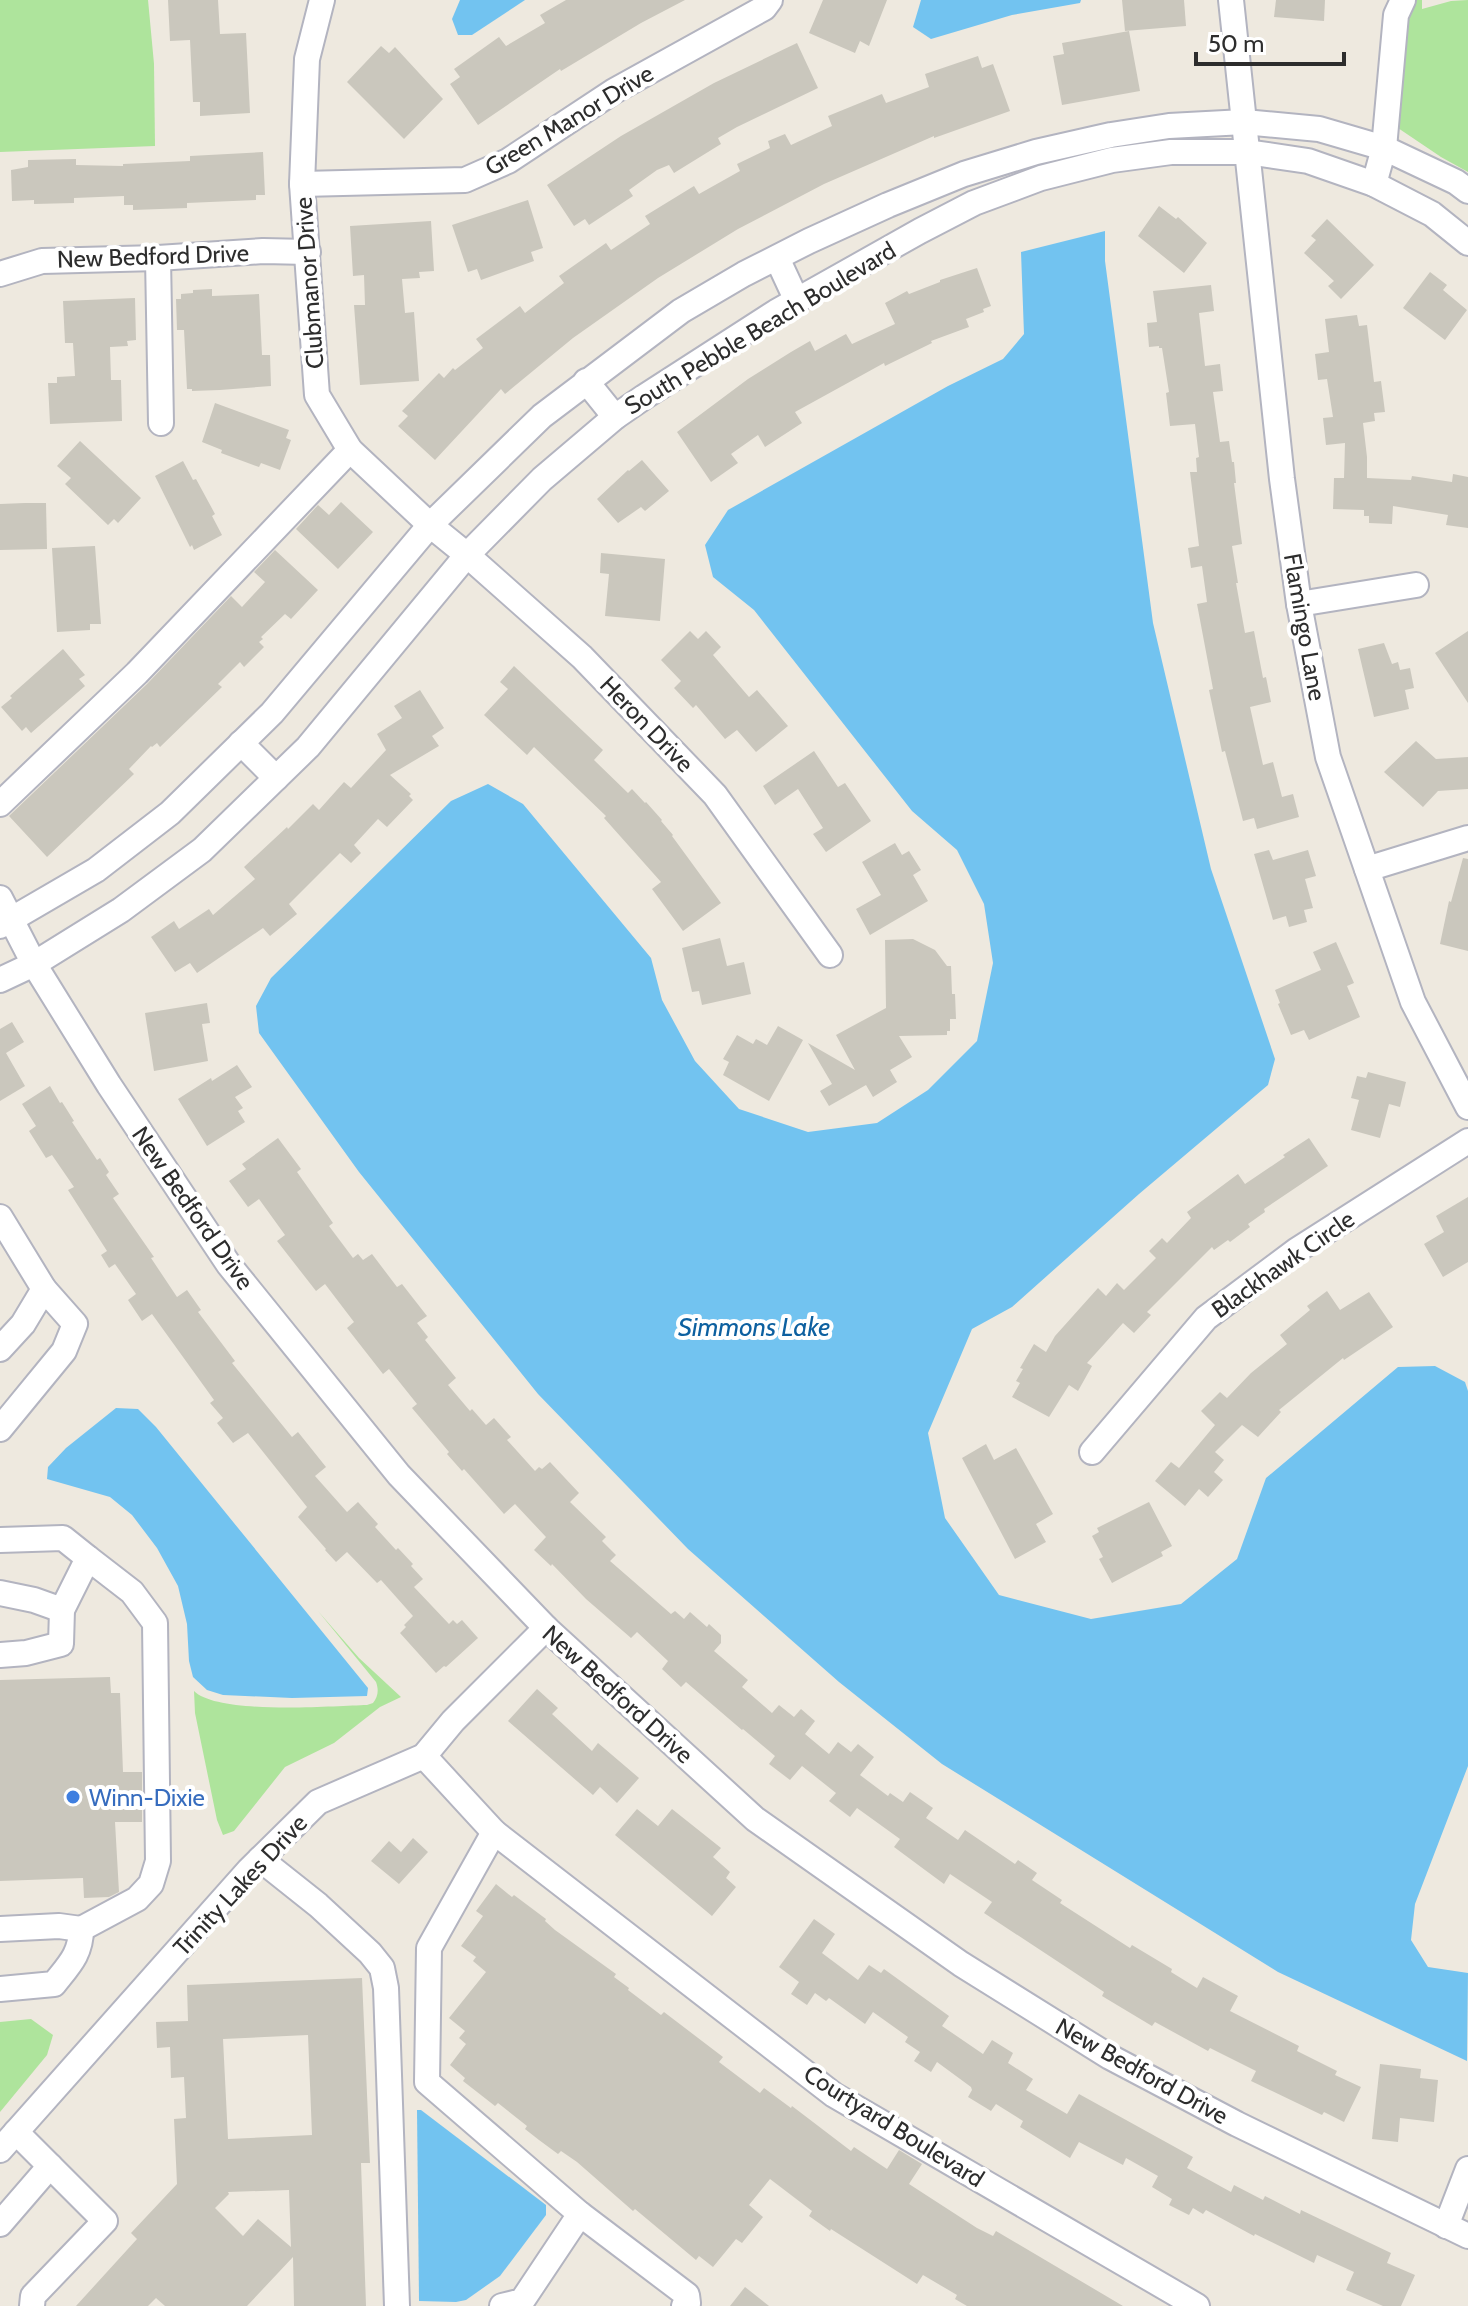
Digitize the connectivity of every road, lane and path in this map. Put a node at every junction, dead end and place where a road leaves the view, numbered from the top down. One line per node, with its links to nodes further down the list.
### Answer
1 (322, 0): 9 (street, Clubmanor Drive)
2 (770, 0): 9 (street, Green Manor Drive)
3 (1231, 0): 5 (street)
4 (1403, 0): 6 (street)
5 (1244, 122): 6 (street, South Pebble Beach Boulevard); 7 (street, Flamingo Lane); 8 (street, South Pebble Beach Boulevard)
6 (1384, 148): 10 (street); 11 (street, South Pebble Beach Boulevard)
7 (1247, 152): 10 (street, South Pebble Beach Boulevard); 12 (street, South Pebble Beach Boulevard); 26 (street, Flamingo Lane)
8 (964, 174): 12 (street); 16 (street, South Pebble Beach Boulevard)
9 (302, 184): 14 (street, Clubmanor Drive)
10 (1374, 184): 13 (street, South Pebble Beach Boulevard)
11 (1468, 191)
12 (974, 203): 18 (street, South Pebble Beach Boulevard)
13 (1468, 243)
14 (308, 252): 15 (street, New Bedford Drive); 22 (street, Clubmanor Drive)
15 (158, 258): 17 (street, New Bedford Drive); 21 (street)
16 (777, 258): 18 (street); 19 (street, South Pebble Beach Boulevard)
17 (0, 274)
18 (797, 301): 20 (street, South Pebble Beach Boulevard)
19 (586, 381): 20 (street); 23 (street, South Pebble Beach Boulevard)
20 (615, 417): 24 (street, South Pebble Beach Boulevard)
21 (161, 423)
22 (350, 450): 23 (street, Clubmanor Drive); 29 (street)
23 (430, 525): 24 (street, Heron Drive); 27 (street, South Pebble Beach Boulevard)
24 (467, 555): 28 (street, South Pebble Beach Boulevard); 34 (street, Heron Drive)
25 (1416, 585): 26 (street)
26 (1299, 604): 31 (street, Flamingo Lane)
27 (241, 743): 28 (street); 33 (street, South Pebble Beach Boulevard)
28 (276, 778): 35 (street, South Pebble Beach Boulevard)
29 (0, 804)
30 (1468, 838): 31 (street)
31 (1367, 869): 37 (street, Flamingo Lane)
32 (0, 898): 33 (street, New Bedford Drive)
33 (6, 923): 35 (street, New Bedford Drive)
34 (830, 955)
35 (34, 964): 36 (street, South Pebble Beach Boulevard); 48 (street, New Bedford Drive)
36 (0, 980)
37 (1468, 1107)
38 (1468, 1141): 43 (street, Blackhawk Circle)
39 (0, 1217): 40 (street)
40 (44, 1289): 41 (street); 42 (street)
41 (0, 1349)
42 (0, 1429)
43 (1092, 1452)
44 (0, 1540): 45 (street)
45 (88, 1558): 47 (street); 54 (street)
46 (0, 1593): 47 (street)
47 (62, 1610): 49 (street)
48 (546, 1628): 50 (street, Trinity Lakes Drive); 61 (street, New Bedford Drive)
49 (0, 1655)
50 (424, 1756): 51 (street, Courtyard Boulevard); 52 (street, Trinity Lakes Drive)
51 (494, 1832): 59 (street); 66 (street, Courtyard Boulevard)
52 (260, 1859): 56 (street, Trinity Lakes Drive); 63 (street)
53 (0, 1929): 54 (street)
54 (81, 1929): 55 (street)
55 (0, 1989)
56 (8, 2141): 57 (street)
57 (50, 2166): 60 (street); 62 (street)
58 (1468, 2169): 61 (street)
59 (580, 2214): 64 (street); 65 (street)
60 (0, 2224)
61 (1457, 2231)
62 (32, 2306)
63 (397, 2306)
64 (502, 2306)
65 (684, 2306)
66 (1197, 2306)

